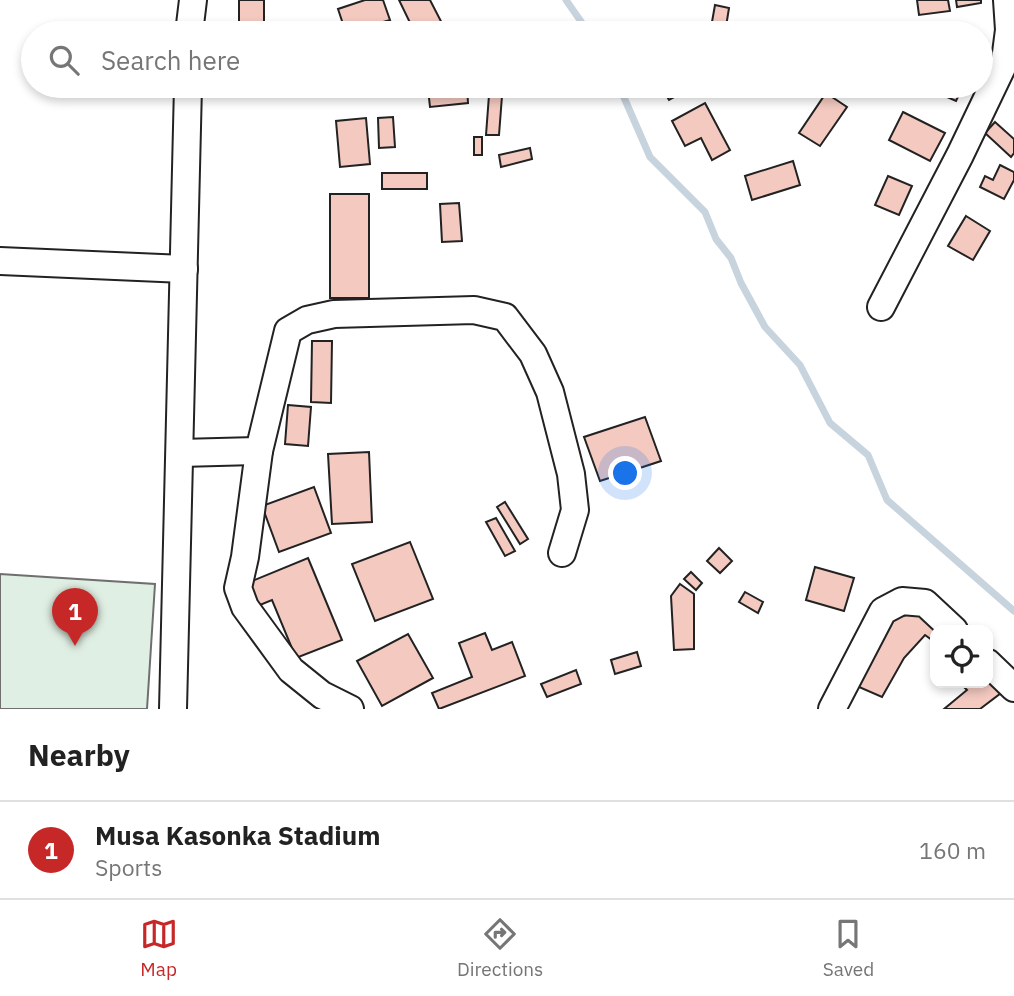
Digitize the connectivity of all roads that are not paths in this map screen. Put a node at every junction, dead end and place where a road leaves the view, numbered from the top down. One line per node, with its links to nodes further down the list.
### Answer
1 (1007, 0): 2 (street)
2 (993, 86)
3 (188, 98): 6 (street)
4 (987, 98): 7 (street)
5 (0, 261): 6 (street)
6 (184, 269): 9 (street)
7 (881, 307)
8 (259, 451): 9 (street); 10 (street); 15 (street)
9 (180, 453): 14 (street)
10 (562, 553)
11 (949, 625): 16 (street)
12 (993, 668): 13 (street)
13 (1014, 688)
14 (173, 709)
15 (350, 709)
16 (832, 709)

